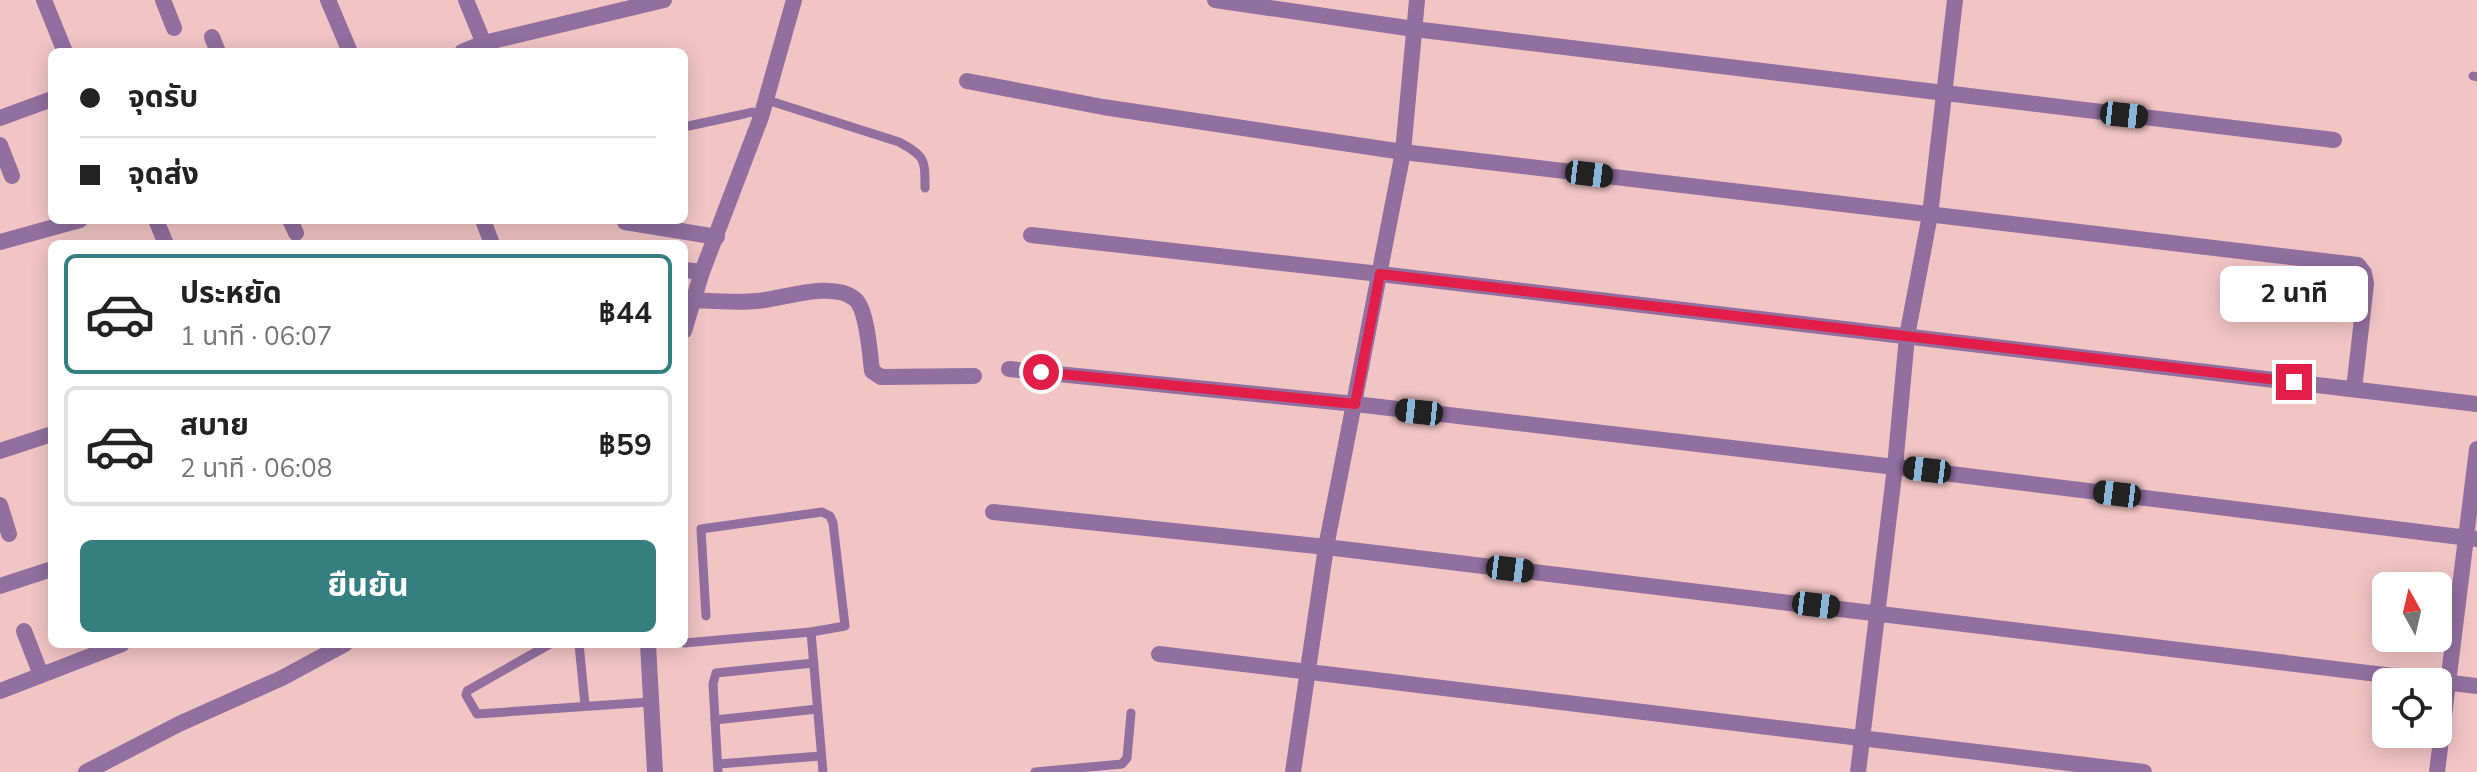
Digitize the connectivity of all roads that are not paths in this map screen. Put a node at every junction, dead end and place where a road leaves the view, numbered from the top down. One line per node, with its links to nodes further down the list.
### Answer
1 (44, 0): 13 (street)
2 (163, 0): 10 (street)
3 (328, 0): 14 (street)
4 (466, 0): 12 (street)
5 (664, 0): 12 (street)
6 (794, 0): 18 (street)
7 (1215, 0): 11 (street)
8 (1417, 0): 11 (street)
9 (1955, 0): 16 (street)
10 (174, 28)
11 (1414, 29): 16 (street); 23 (street)
12 (486, 47)
13 (63, 48)
14 (348, 48)
15 (967, 81): 23 (street)
16 (1944, 94): 21 (street); 26 (street)
17 (48, 100): 19 (street)
18 (764, 108): 20 (lane); 25 (lane); 30 (street)
19 (0, 118)
20 (688, 126)
21 (2334, 140)
22 (0, 145): 24 (street)
23 (1403, 152): 26 (street); 34 (street)
24 (12, 176)
25 (925, 188)
26 (1930, 215): 37 (street); 40 (street)
27 (65, 224): 31 (street)
28 (637, 224): 30 (street)
29 (1031, 235): 34 (street)
30 (717, 237): 33 (street)
31 (0, 242)
32 (688, 270): 33 (street)
33 (702, 272): 35 (street)
34 (1380, 274): 37 (street); 41 (street)
35 (694, 300): 36 (street); 39 (street)
36 (688, 319)
37 (1907, 336): 40 (street); 46 (street)
38 (1009, 369): 41 (street)
39 (974, 376)
40 (2354, 389): 42 (street)
41 (1355, 404): 46 (street); 51 (street)
42 (2477, 404)
43 (48, 435): 45 (street)
44 (2477, 449): 50 (street)
45 (0, 451)
46 (1895, 467): 50 (street); 54 (street)
47 (0, 505): 49 (street)
48 (993, 512): 51 (street)
49 (9, 534)
50 (2471, 538): 66 (street)
51 (1326, 547): 54 (street); 68 (street)
52 (48, 570): 53 (street)
53 (0, 586)
54 (1877, 612): 67 (street); 78 (street)
55 (706, 616): 57 (lane)
56 (24, 631): 69 (street)
57 (811, 632): 58 (lane); 65 (lane)
58 (688, 643)
59 (112, 648): 69 (street)
60 (338, 648): 82 (street)
61 (543, 648): 74 (lane)
62 (579, 648): 74 (lane)
63 (648, 648): 73 (street)
64 (1159, 654): 68 (street)
65 (814, 663): 75 (lane); 77 (lane)
66 (2450, 668)
67 (2372, 672)
68 (1307, 673): 78 (street); 86 (street)
69 (41, 675): 72 (street)
70 (2452, 682): 71 (street)
71 (2477, 686)
72 (0, 691)
73 (650, 702): 74 (lane); 83 (street)
74 (585, 705)
75 (817, 709): 77 (lane); 80 (lane)
76 (1131, 713): 85 (lane)
77 (715, 720): 81 (lane)
78 (1862, 739): 87 (street); 88 (street)
79 (2440, 748): 89 (street)
80 (821, 756): 81 (lane); 84 (lane)
81 (718, 768)
82 (86, 772)
83 (655, 772)
84 (823, 772)
85 (1035, 772)
86 (1293, 772)
87 (1858, 772)
88 (2144, 772)
89 (2437, 772)

